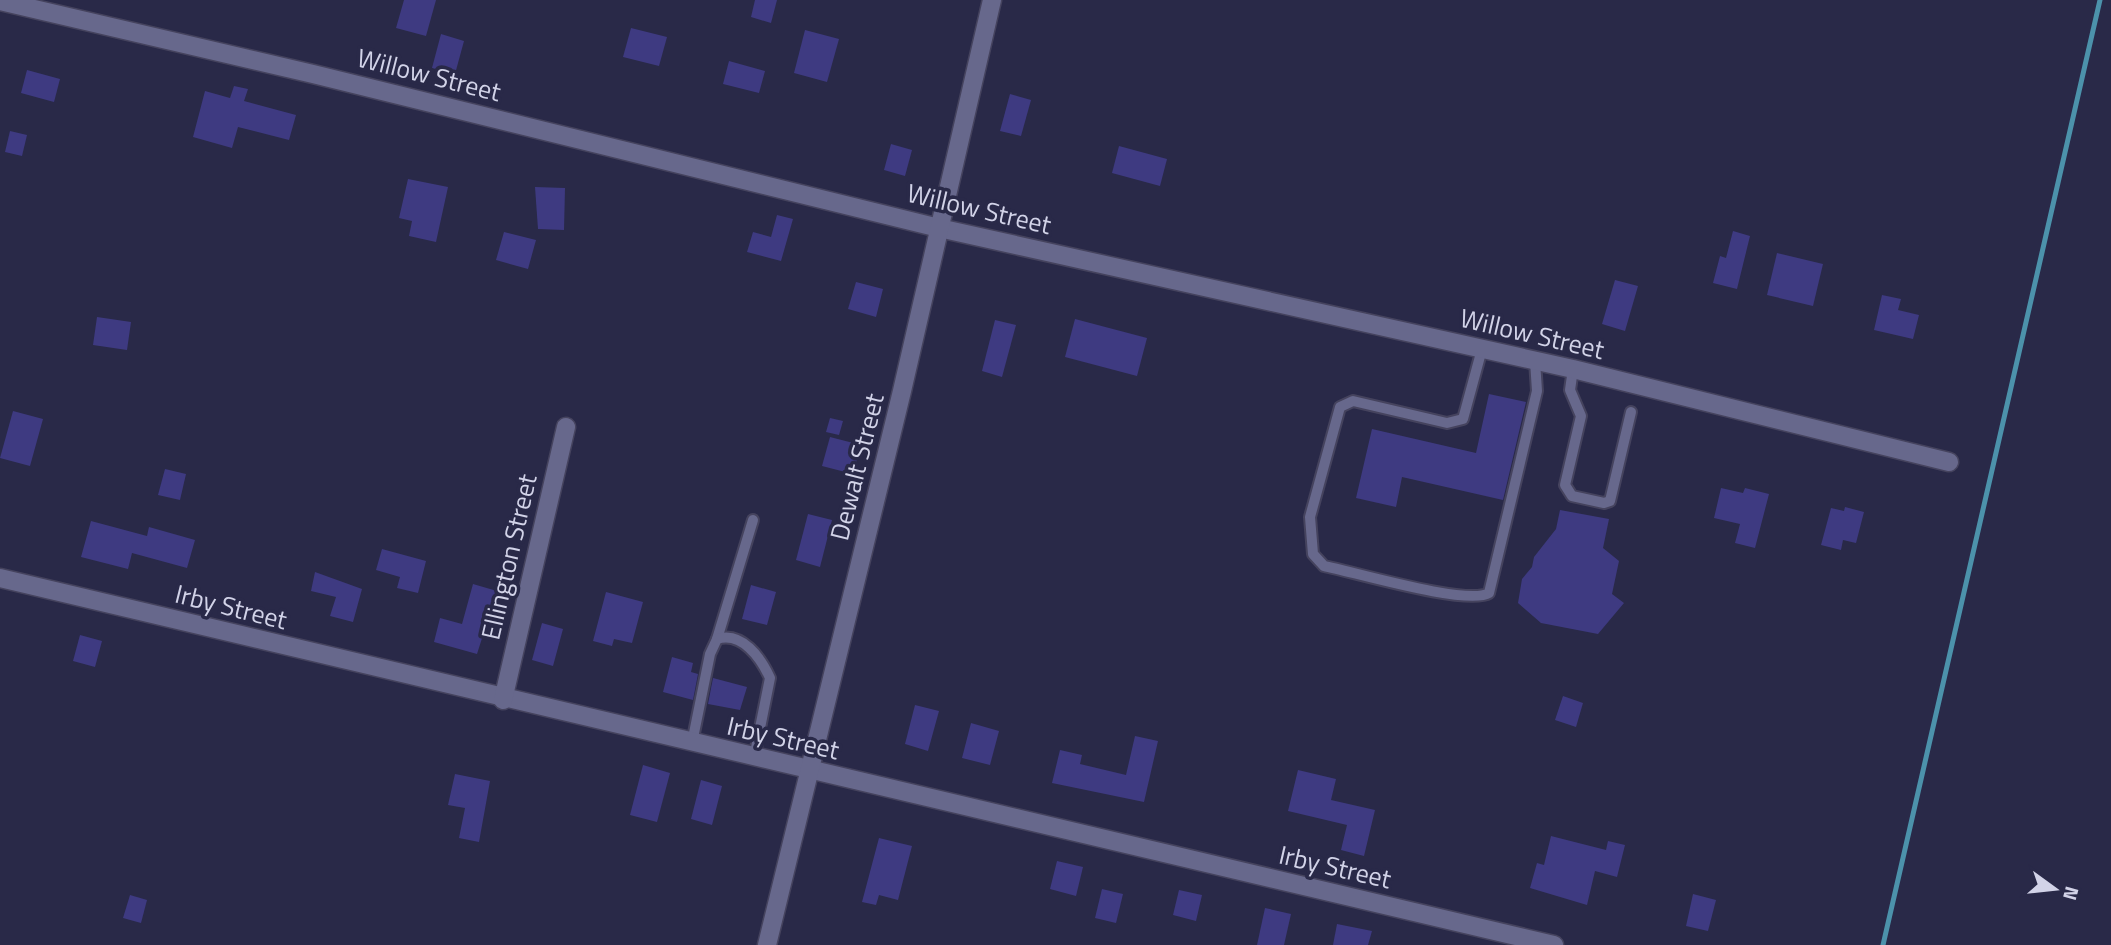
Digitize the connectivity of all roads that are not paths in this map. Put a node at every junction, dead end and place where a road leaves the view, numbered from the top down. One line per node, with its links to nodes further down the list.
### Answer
1 (992, 0): 3 (street, Dewalt Street)
2 (0, 1): 3 (street, Willow Street)
3 (939, 228): 4 (street, Willow Street); 16 (street, Dewalt Street)
4 (1482, 349): 5 (street, Willow Street); 5 (lane)
5 (1535, 361): 6 (street, Willow Street)
6 (1573, 369): 7 (lane); 9 (street, Willow Street)
7 (1632, 412)
8 (566, 427): 13 (street, Ellington Street)
9 (1949, 462)
10 (753, 520): 12 (lane)
11 (0, 578): 13 (street, Irby Street)
12 (717, 639): 14 (lane); 15 (lane)
13 (503, 700): 14 (street, Irby Street)
14 (692, 743): 15 (street, Irby Street)
15 (754, 758): 16 (street, Irby Street)
16 (808, 770): 17 (street, Dewalt Street); 18 (street, Irby Street)
17 (767, 945)
18 (1554, 945)

